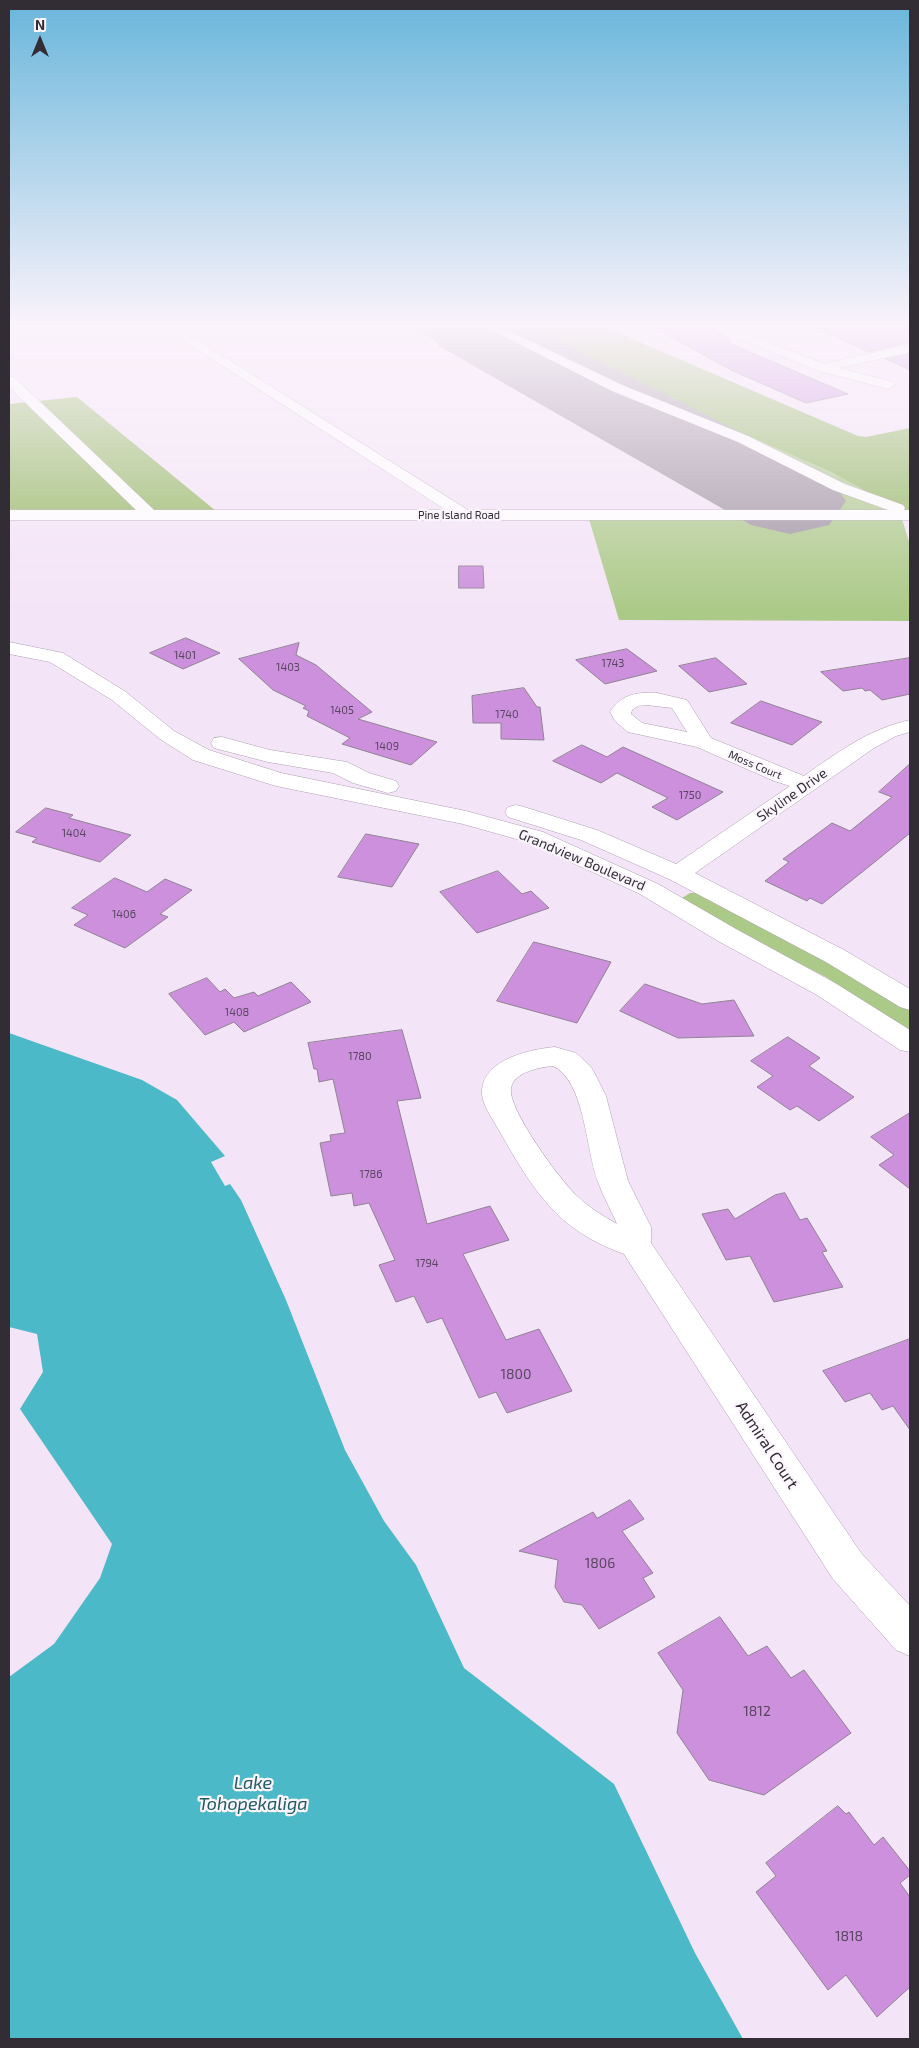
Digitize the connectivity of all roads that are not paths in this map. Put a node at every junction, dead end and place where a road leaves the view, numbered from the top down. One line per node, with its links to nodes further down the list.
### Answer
1 (55, 424): 6 (street)
2 (321, 424): 7 (street)
3 (705, 424): 4 (street)
4 (910, 514): 7 (street, Pine Island Road)
5 (9, 515): 6 (street, Pine Island Road)
6 (150, 515): 7 (street, Pine Island Road)
7 (465, 515)
8 (9, 648): 10 (street, Grandview Boulevard)
9 (910, 726): 12 (street, Skyline Drive)
10 (167, 735): 13 (street, Grandview Boulevard); 15 (street, Grandview Boulevard)
11 (703, 742): 12 (street, Moss Court)
12 (808, 784): 13 (street, Skyline Drive)
13 (678, 874): 14 (street, Grandview Boulevard)
14 (910, 1001)
15 (910, 1043)
16 (635, 1245): 16 (street); 17 (street, Admiral Court)
17 (910, 1636)

